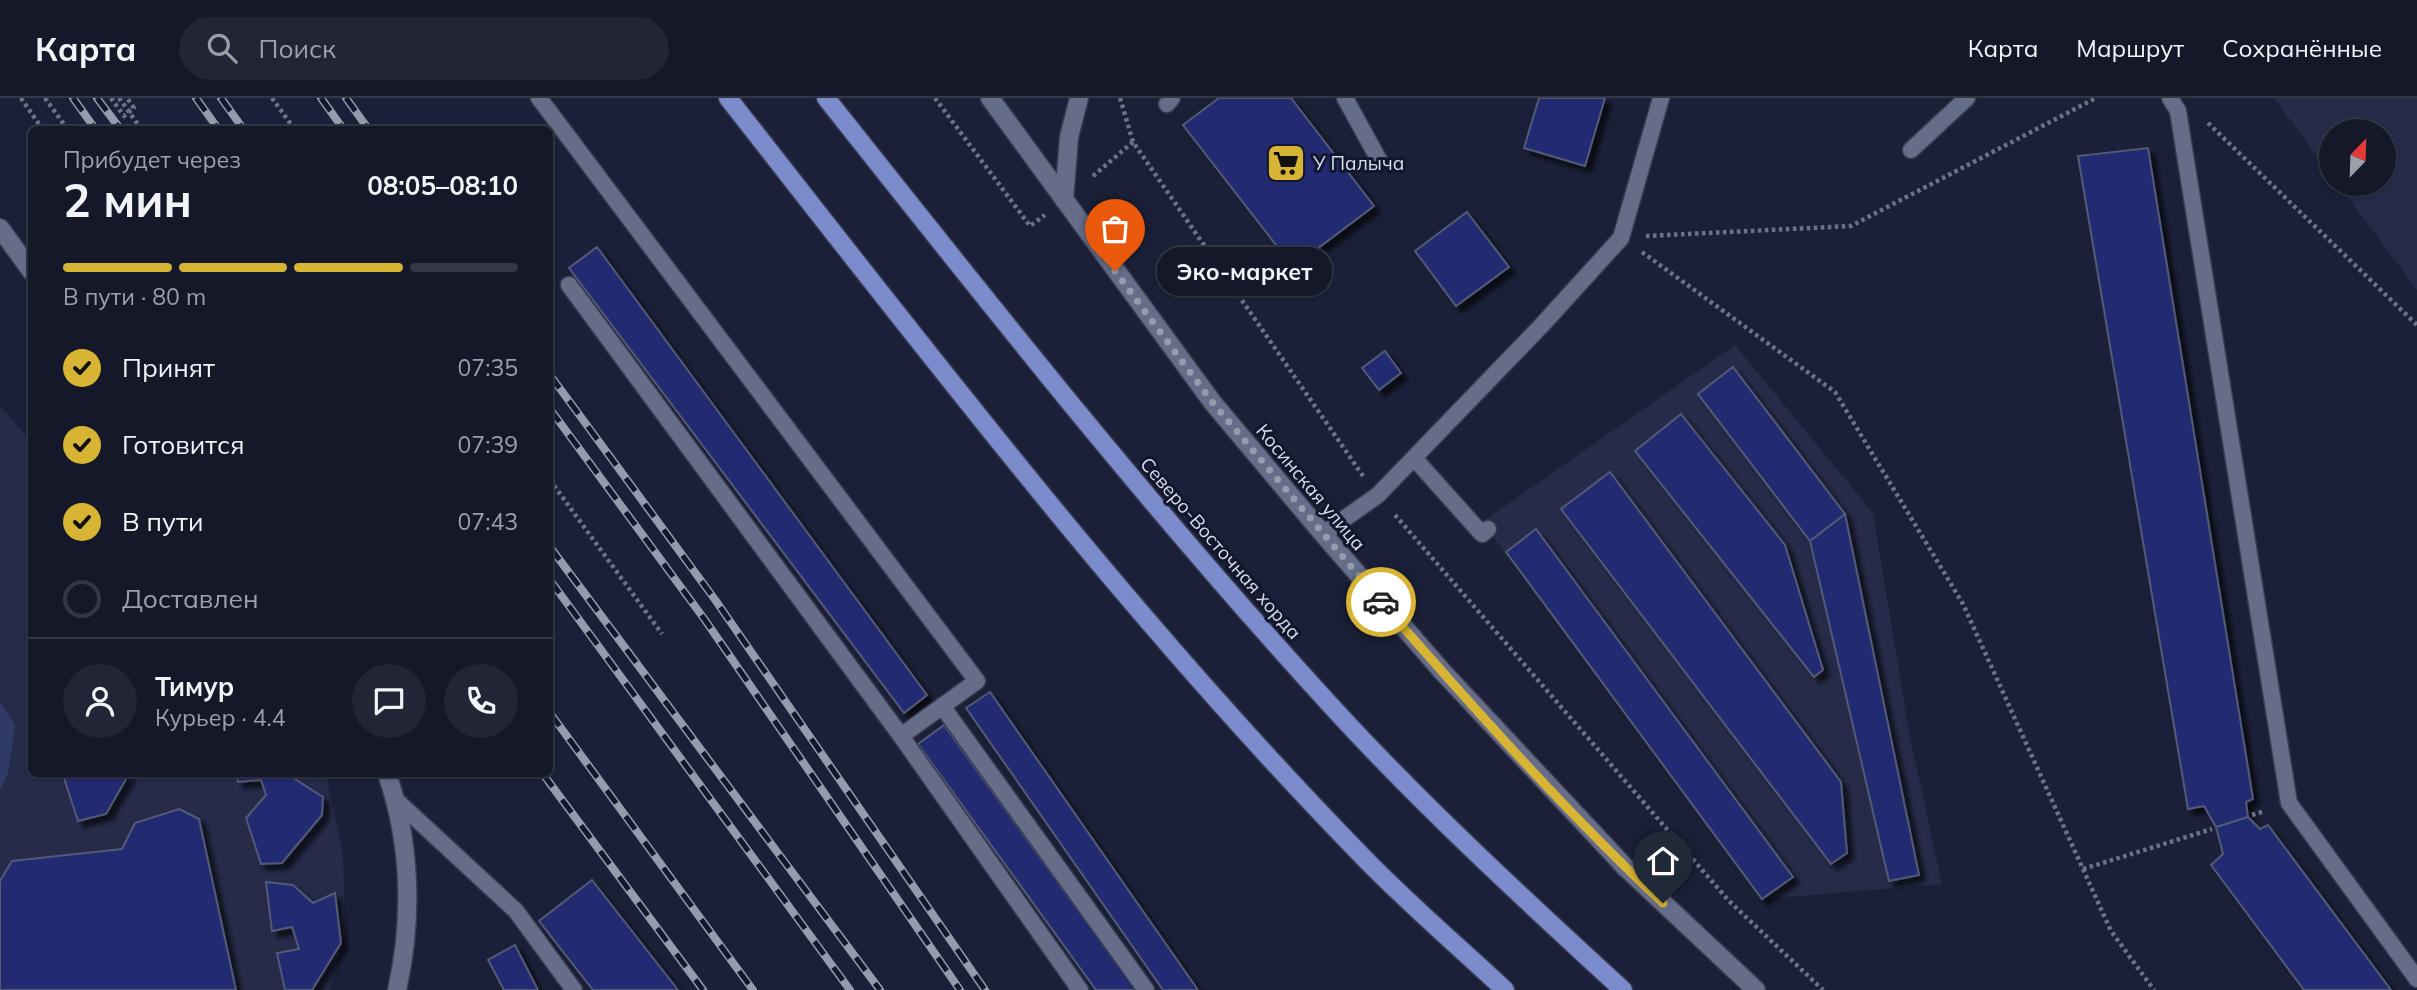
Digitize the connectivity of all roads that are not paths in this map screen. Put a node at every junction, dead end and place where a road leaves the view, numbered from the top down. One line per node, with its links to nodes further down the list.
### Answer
1 (539, 98): 19 (lane)
2 (728, 98): 28 (main road)
3 (826, 98): 29 (main road, Северо-Восточная хорда)
4 (990, 98): 12 (street, Косинская улица)
5 (1079, 98): 12 (street)
6 (1345, 98): 11 (lane)
7 (1661, 98): 16 (lane)
8 (1966, 98): 10 (lane)
9 (2169, 98): 23 (lane)
10 (1911, 150)
11 (1379, 160)
12 (1064, 200): 18 (street, Косинская улица)
13 (0, 228): 14 (street)
14 (28, 266)
15 (569, 285): 20 (lane)
16 (1414, 458): 17 (lane); 18 (lane)
17 (1488, 529)
18 (1323, 534): 30 (street, Косинская улица)
19 (942, 706): 20 (lane); 27 (lane)
20 (901, 736): 26 (lane)
21 (388, 777): 22 (street)
22 (396, 800): 24 (street); 25 (lane)
23 (2417, 979)
24 (397, 990)
25 (574, 990)
26 (1080, 990)
27 (1146, 990)
28 (1505, 990)
29 (1623, 990)
30 (1756, 990)

